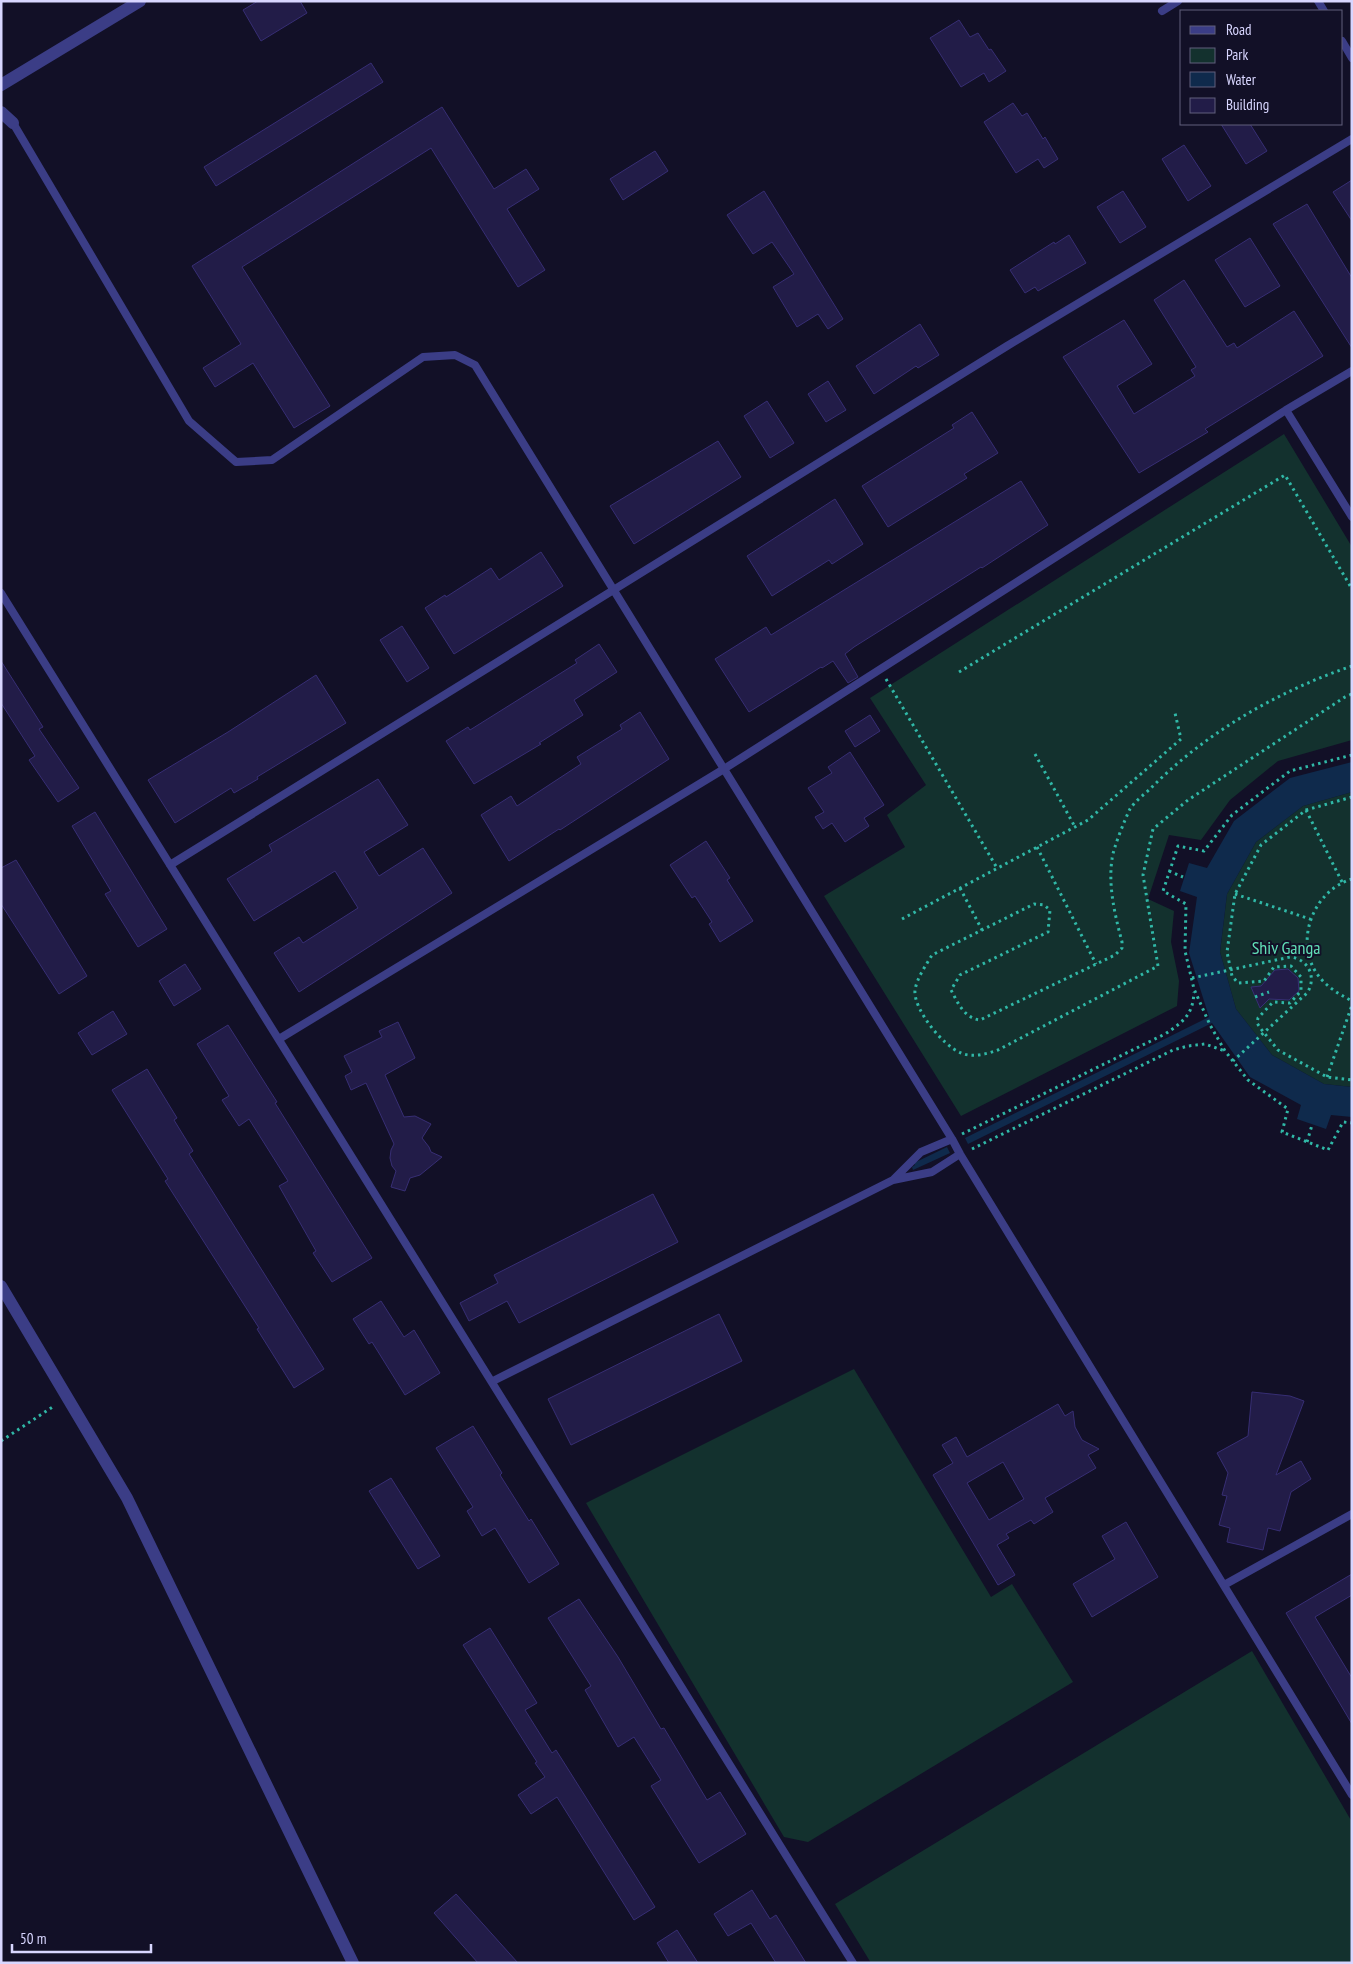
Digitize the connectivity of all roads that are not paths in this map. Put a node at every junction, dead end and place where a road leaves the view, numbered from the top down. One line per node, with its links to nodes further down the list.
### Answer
1 (140, 1): 6 (street)
2 (1178, 1): 3 (lane)
3 (1162, 11)
4 (1343, 44): 5 (lane)
5 (1352, 58)
6 (1, 85)
7 (1, 112): 8 (street)
8 (13, 123): 13 (lane)
9 (1352, 139): 13 (lane)
10 (1352, 371): 11 (lane)
11 (1286, 410): 12 (lane); 15 (lane)
12 (1352, 517)
13 (614, 590): 15 (lane); 16 (lane)
14 (1, 593): 16 (lane)
15 (724, 768): 17 (lane); 18 (lane)
16 (170, 864): 17 (lane)
17 (279, 1039): 22 (lane)
18 (952, 1139): 19 (lane); 20 (lane)
19 (960, 1154): 20 (lane); 24 (lane)
20 (893, 1180): 22 (lane)
21 (1, 1286): 26 (street)
22 (493, 1381): 27 (lane)
23 (1352, 1514): 24 (lane)
24 (1224, 1585): 25 (lane)
25 (1352, 1795)
26 (353, 1963)
27 (853, 1963)

